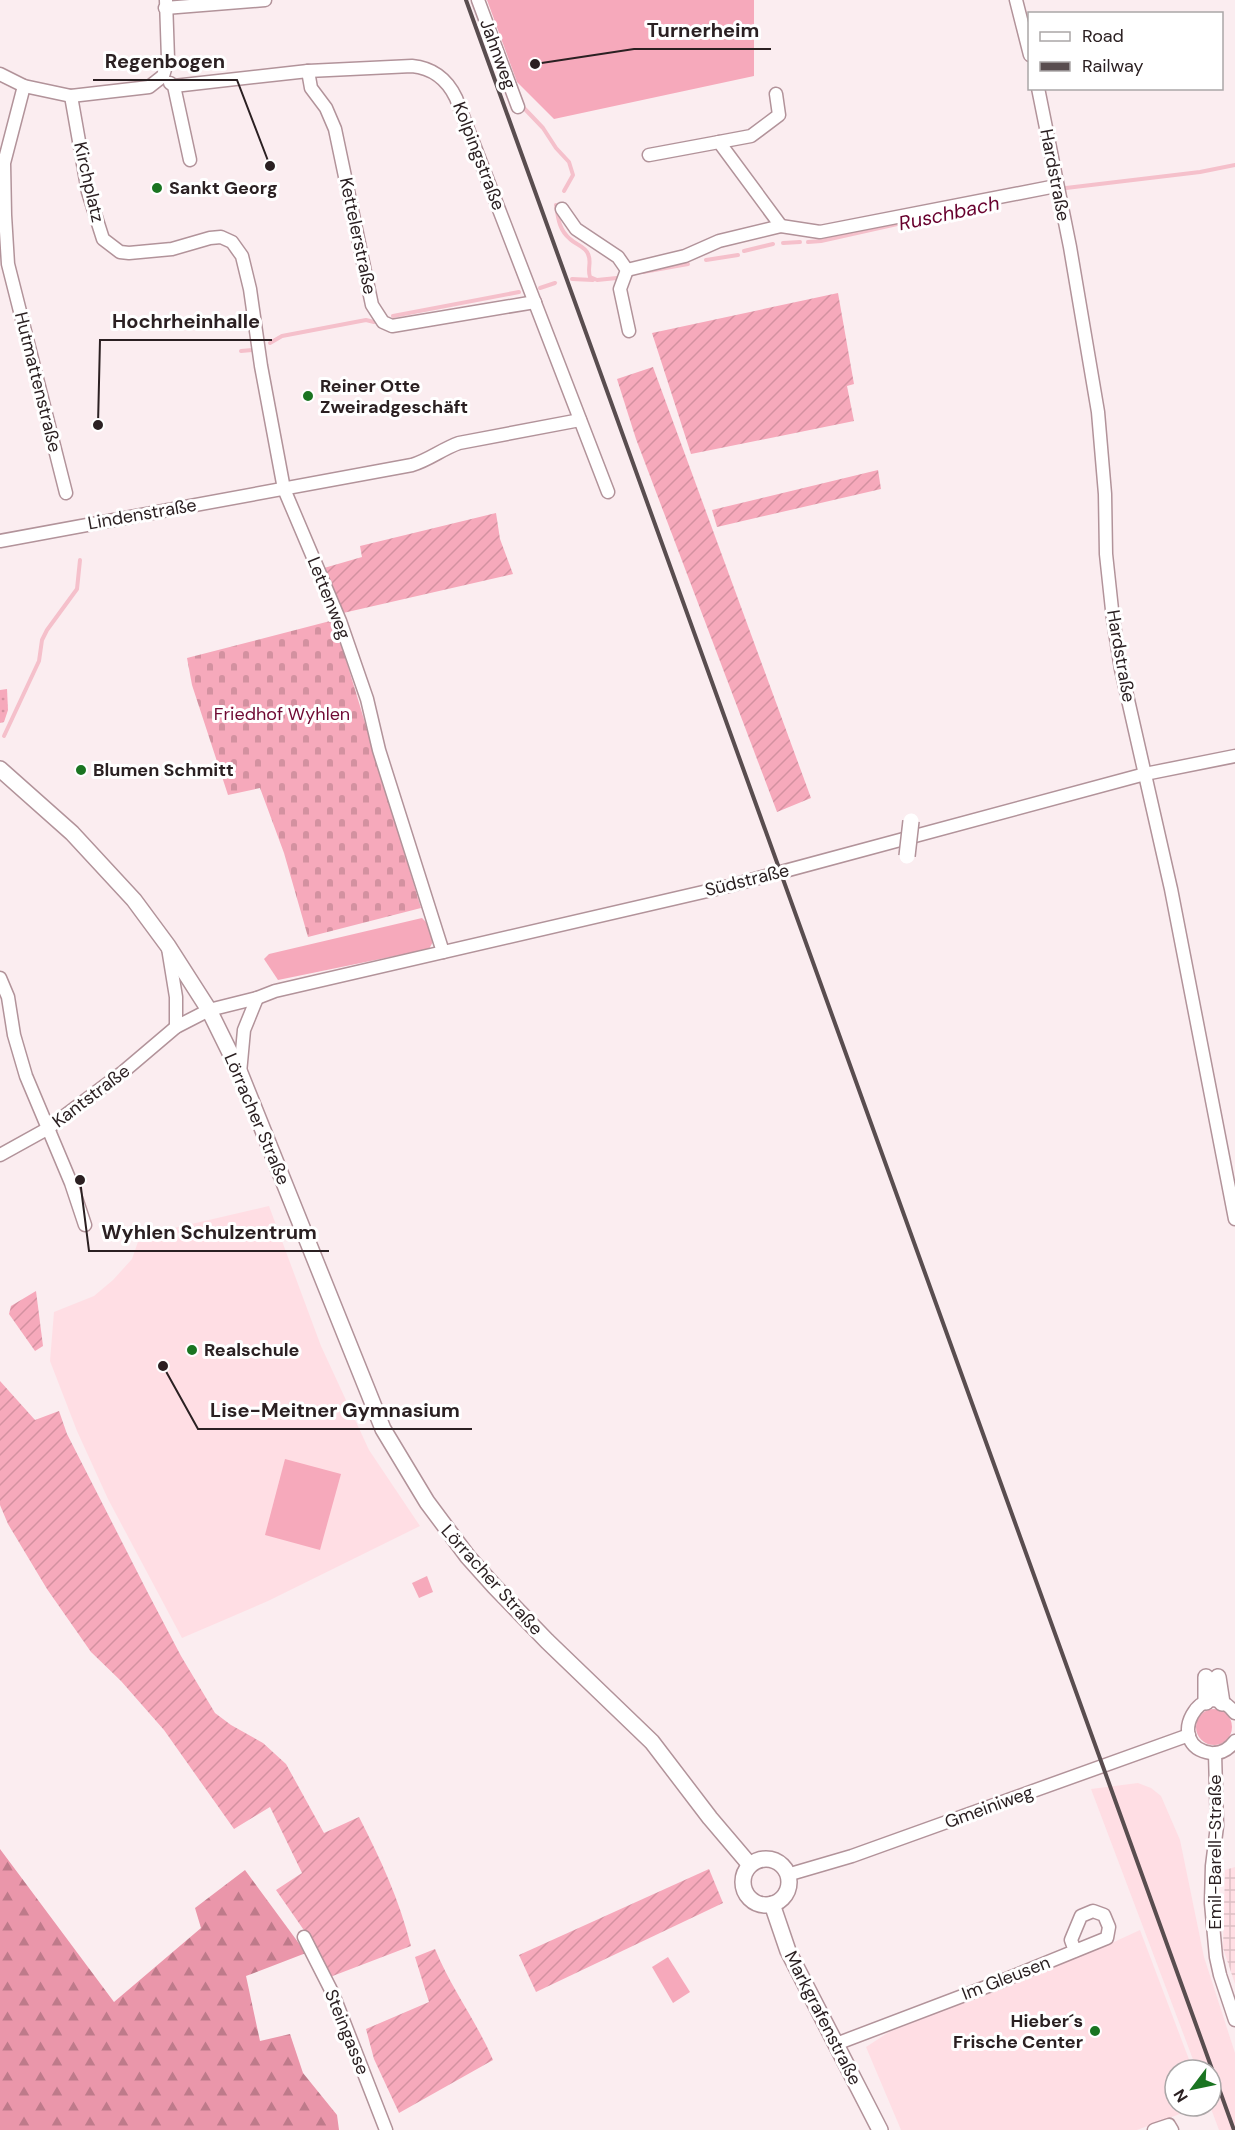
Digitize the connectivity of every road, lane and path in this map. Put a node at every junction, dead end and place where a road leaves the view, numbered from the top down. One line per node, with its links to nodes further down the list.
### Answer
1 (265, 0): 4 (street)
2 (478, 0): 15 (street, Jahnweg)
3 (1016, 0): 6 (street)
4 (241, 1): 5 (street)
5 (165, 4): 9 (street)
6 (1028, 50)
7 (308, 71): 11 (street, Kolpingstraße); 25 (street, Kolpingstraße); 25 (street, Kettelerstraße)
8 (0, 74): 10 (street)
9 (163, 76): 11 (street); 14 (street)
10 (24, 86): 14 (street); 19 (street, Hutmattenstraße)
11 (174, 86): 18 (street)
12 (1038, 90): 20 (street, Hardstraße)
13 (776, 94): 16 (street)
14 (71, 96): 23 (street, Kirchplatz)
15 (518, 107)
16 (719, 142): 17 (street); 22 (street)
17 (649, 155)
18 (190, 160)
19 (2, 163): 30 (street, Hutmattenstraße)
20 (1056, 186): 22 (street); 34 (street, Hardstraße)
21 (562, 208): 24 (street)
22 (781, 226): 24 (street)
23 (232, 242): 28 (street, Lettenweg)
24 (627, 270): 26 (street)
25 (535, 302): 27 (street, Kolpingstraße)
26 (629, 331)
27 (580, 420): 28 (street, Lindenstraße); 29 (street, Kolpingstraße)
28 (284, 489): 31 (street, Lindenstraße); 38 (street, Lettenweg)
29 (608, 492)
30 (66, 493)
31 (0, 541)
32 (1235, 756): 34 (street, Südstraße)
33 (0, 770): 37 (main road, Lörracher Straße)
34 (1145, 774): 38 (street, Südstraße); 46 (street, Hardstraße)
35 (911, 821): 36 (main road, bridge)
36 (907, 856)
37 (168, 946): 41 (main road, Lörracher Straße); 42 (street)
38 (443, 952): 40 (street, Südstraße)
39 (0, 978): 44 (street)
40 (257, 998): 41 (street, Südstraße); 43 (street)
41 (209, 1010): 42 (street, Kantstraße); 43 (main road, Lörracher Straße)
42 (176, 1028): 44 (street, Kantstraße)
43 (240, 1073): 54 (main road, Lörracher Straße)
44 (47, 1129): 45 (street, Kantstraße); 47 (street)
45 (0, 1155)
46 (1235, 1219)
47 (85, 1225)
48 (1206, 1702): 49 (street); 49 (main road); 51 (street)
49 (1222, 1703): 50 (street)
50 (1235, 1713)
51 (1189, 1735): 53 (street); 55 (street, Gmeiniweg)
52 (1235, 1741): 53 (street)
53 (1215, 1753): 59 (street, Emil-Barell-Straße)
54 (750, 1865): 55 (main road); 56 (main road)
55 (788, 1875): 56 (main road)
56 (772, 1904): 60 (main road, Markgrafenstraße)
57 (304, 1937): 61 (street, Steingasse)
58 (1074, 1951): 60 (street, Im Gleusen)
59 (1235, 2020)
60 (836, 2044): 62 (main road, Markgrafenstraße)
61 (386, 2130)
62 (880, 2130)
63 (1154, 2130): 64 (street)
64 (1172, 2130)

